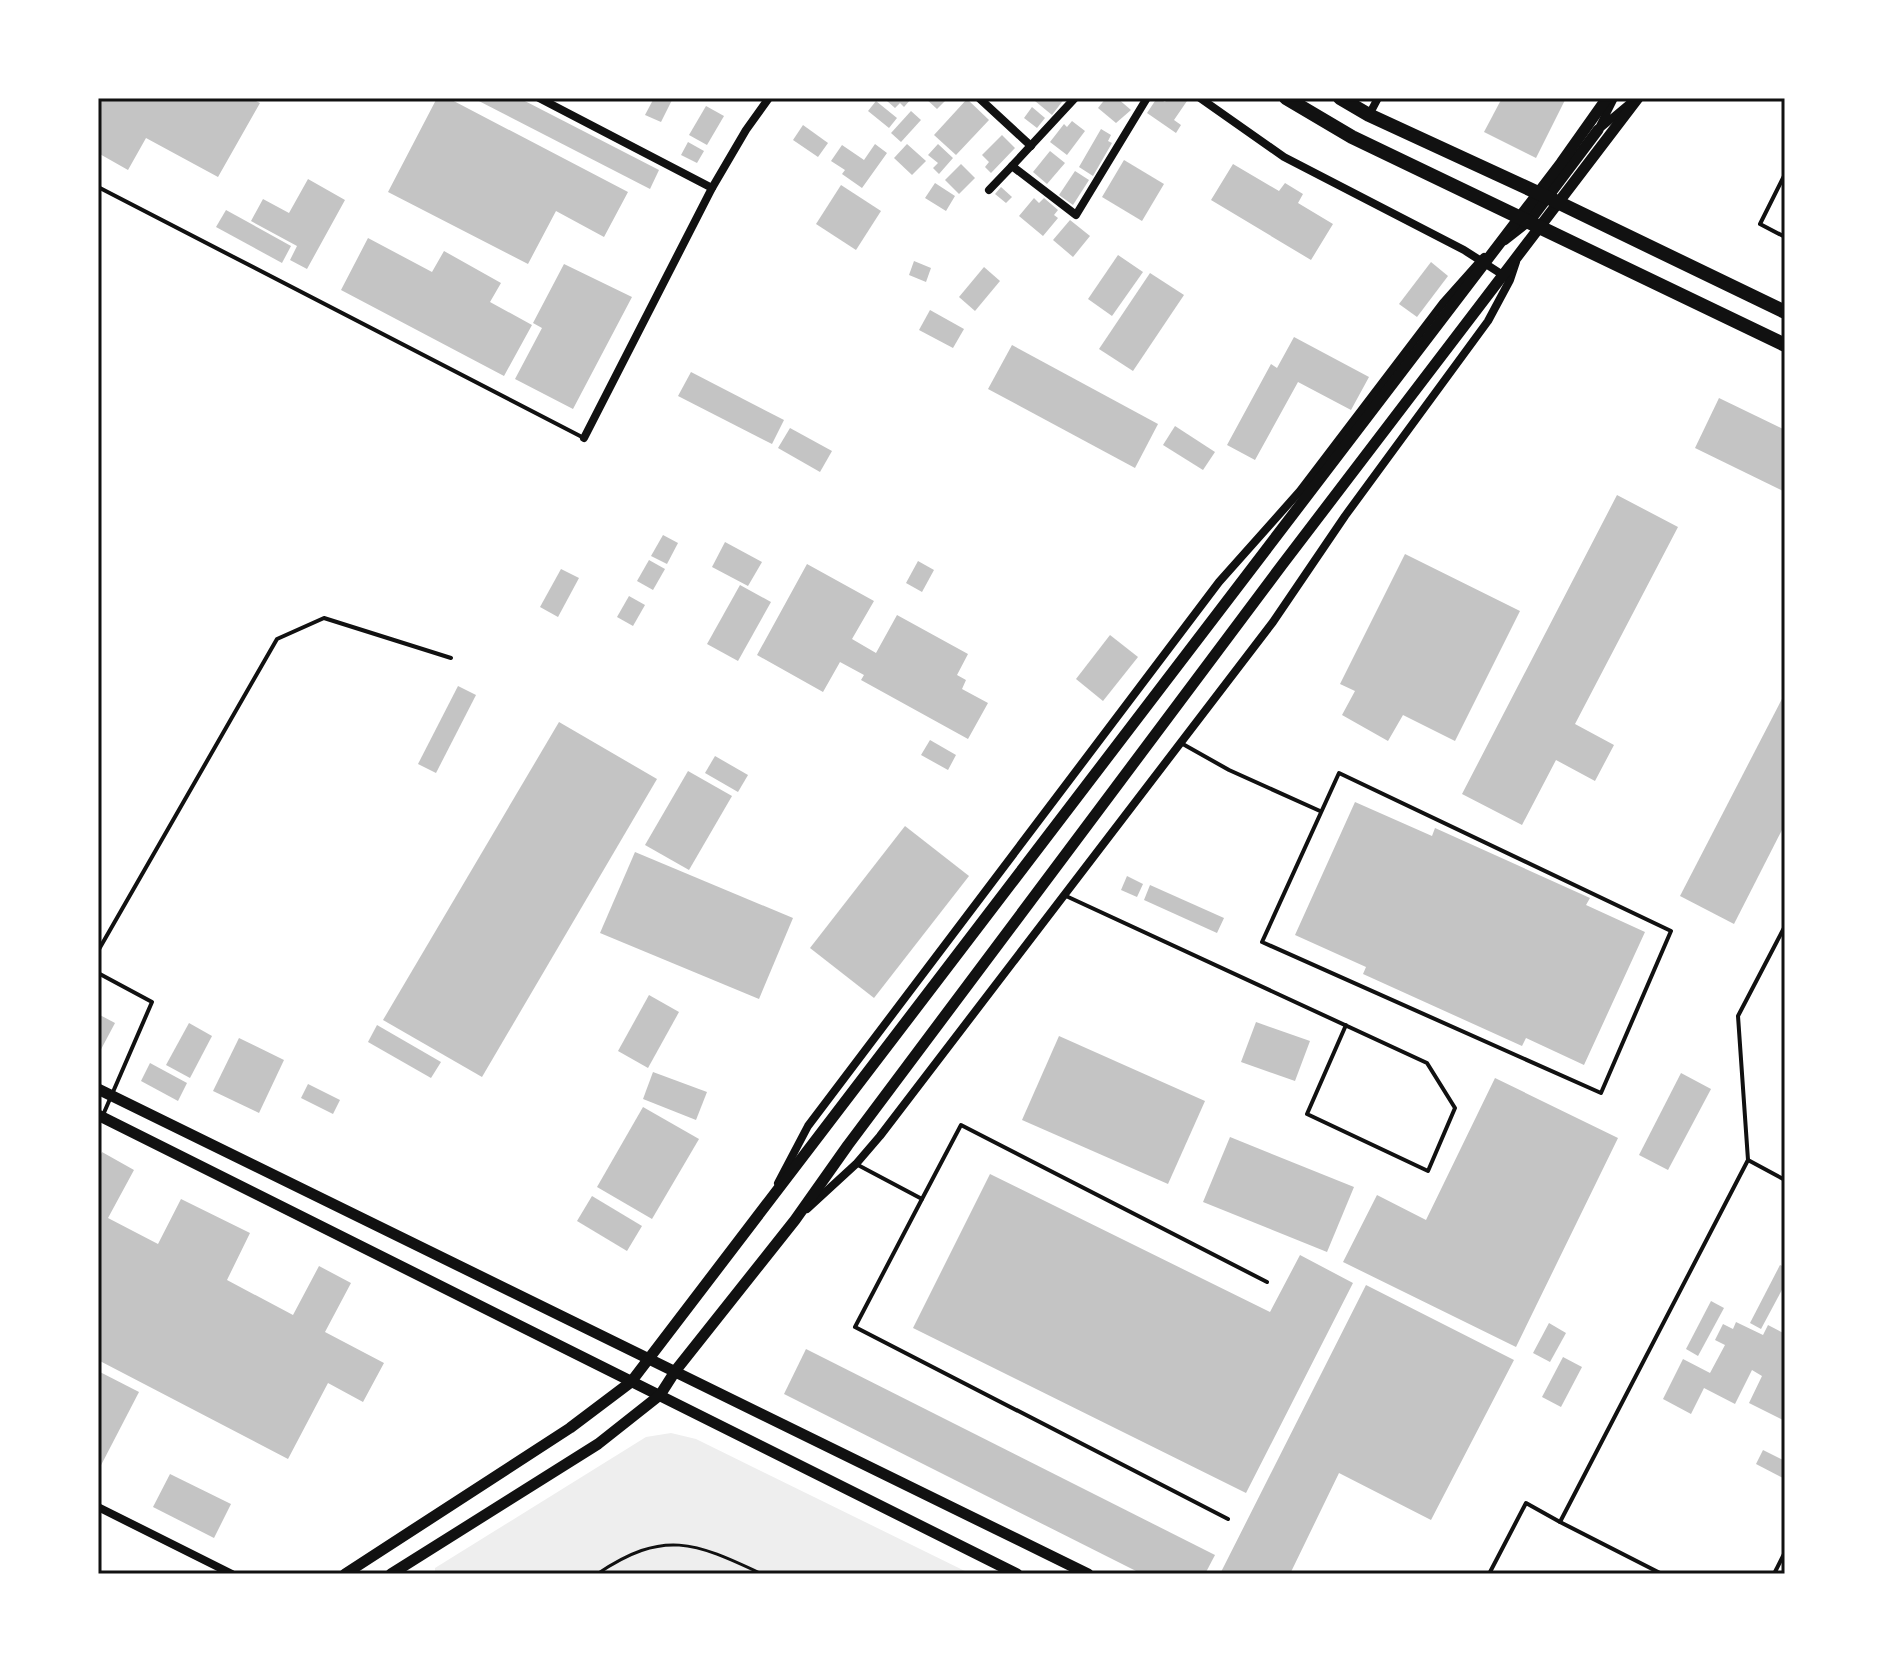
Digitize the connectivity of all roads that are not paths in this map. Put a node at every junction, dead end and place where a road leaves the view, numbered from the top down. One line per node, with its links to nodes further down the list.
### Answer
1 (539, 98): 19 (street)
2 (769, 98): 19 (street)
3 (979, 98): 15 (street)
4 (1075, 98): 15 (street)
5 (1147, 98): 16 (street)
6 (1200, 98): 24 (street)
7 (1286, 98): 22 (main road)
8 (1340, 98): 13 (main road)
9 (1378, 98): 13 (street)
10 (1607, 98): 44 (street)
11 (1614, 98): 14 (street)
12 (1637, 98): 14 (street); 45 (street)
13 (1369, 115): 21 (main road)
14 (1598, 130): 21 (street)
15 (1031, 146): 16 (street)
16 (1012, 166): 20 (street)
17 (1785, 174): 23 (lane)
18 (98, 187): 28 (lane)
19 (712, 188): 28 (street)
20 (989, 190)
21 (1549, 198): 22 (street); 26 (main road)
22 (1528, 223): 24 (street); 25 (street); 27 (main road)
23 (1785, 237)
24 (1481, 260): 25 (street); 44 (street)
25 (1510, 280): 30 (street)
26 (1785, 312)
27 (1785, 345)
28 (584, 438)
29 (451, 658): 34 (lane)
30 (1181, 743): 31 (lane); 32 (street)
31 (1320, 811): 31 (lane)
32 (1064, 895): 36 (lane); 41 (street)
33 (1785, 926): 40 (lane)
34 (98, 951)
35 (98, 973): 38 (lane)
36 (1346, 1025): 36 (lane)
37 (98, 1089): 38 (street)
38 (113, 1096): 39 (lane); 47 (street)
39 (100, 1116): 49 (street)
40 (1748, 1160): 42 (lane); 53 (lane)
41 (856, 1164): 43 (lane); 45 (street)
42 (1785, 1180)
43 (922, 1199): 46 (lane); 52 (lane)
44 (768, 1201): 47 (street)
45 (795, 1220): 48 (street)
46 (1267, 1282)
47 (649, 1357): 48 (street); 49 (street)
48 (676, 1370): 50 (street); 59 (street)
49 (631, 1382): 50 (street); 56 (street)
50 (660, 1395): 57 (street); 58 (street)
51 (98, 1507): 55 (street)
52 (1228, 1519)
53 (1560, 1522): 60 (lane); 61 (lane)
54 (1785, 1552): 62 (lane)
55 (232, 1574)
56 (345, 1574)
57 (391, 1574)
58 (1017, 1574)
59 (1088, 1574)
60 (1489, 1574)
61 (1662, 1574)
62 (1774, 1574)

